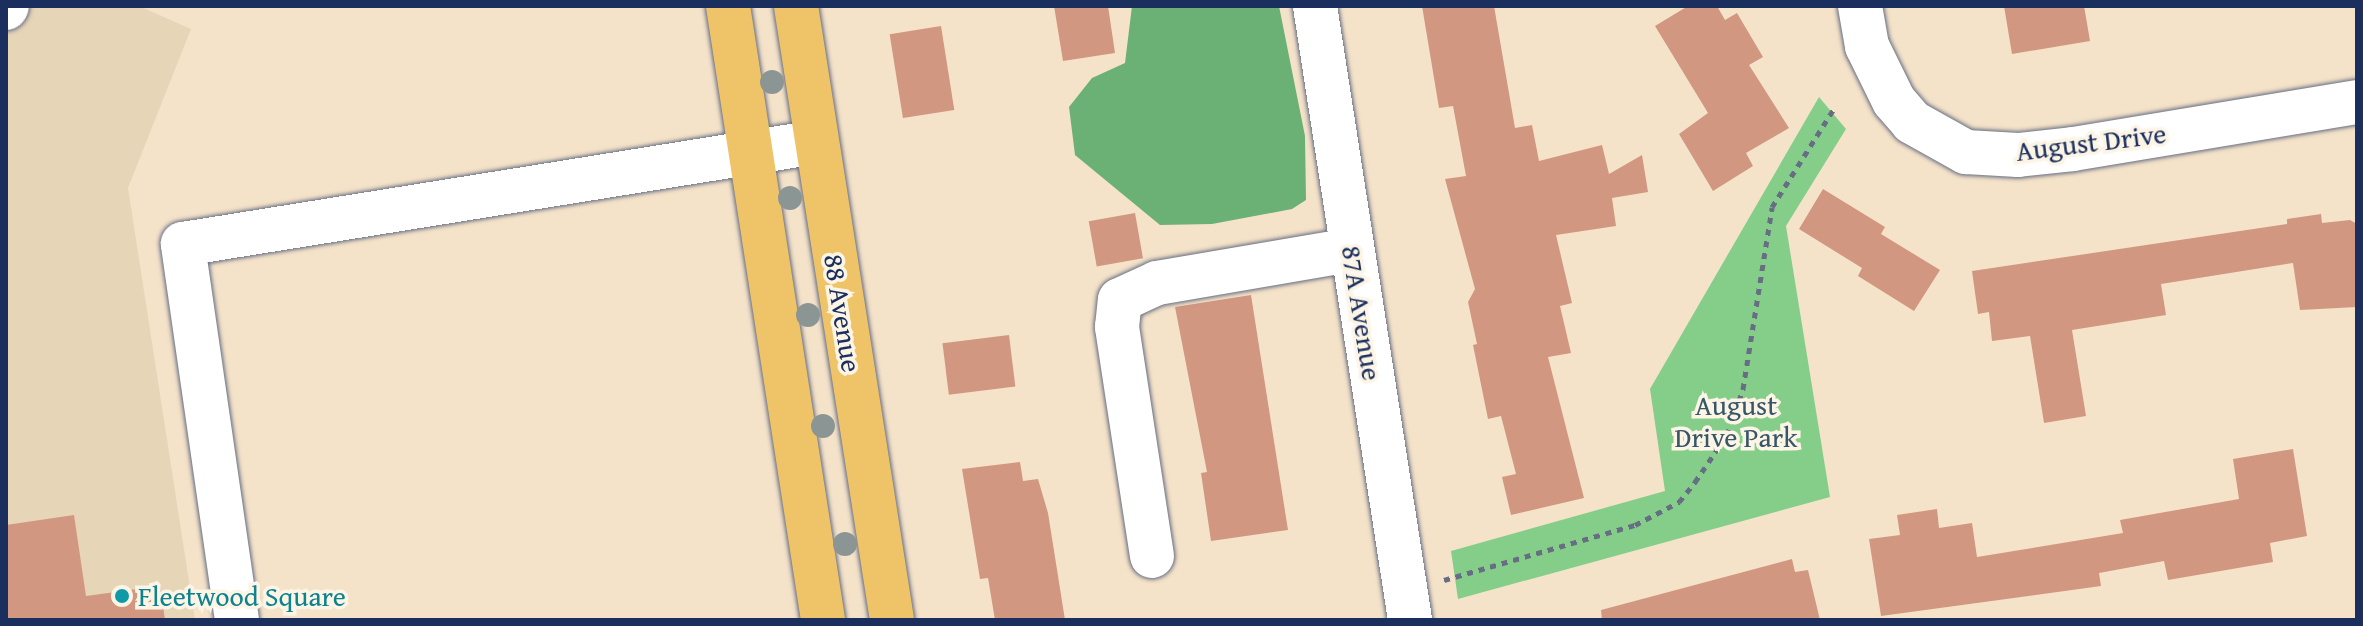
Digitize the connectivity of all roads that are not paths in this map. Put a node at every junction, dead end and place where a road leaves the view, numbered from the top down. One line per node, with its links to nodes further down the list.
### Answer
1 (728, 6): 7 (main road)
2 (796, 6): 6 (main road, 88 Avenue)
3 (1315, 6): 8 (street, 87A Avenue)
4 (1860, 6): 5 (street, August Drive)
5 (2357, 102)
6 (816, 142): 7 (street); 12 (main road, 88 Avenue)
7 (750, 153): 10 (street); 11 (main road)
8 (1351, 250): 9 (street); 13 (street, 87A Avenue)
9 (1152, 556)
10 (237, 620)
11 (823, 620)
12 (892, 620)
13 (1410, 620)

